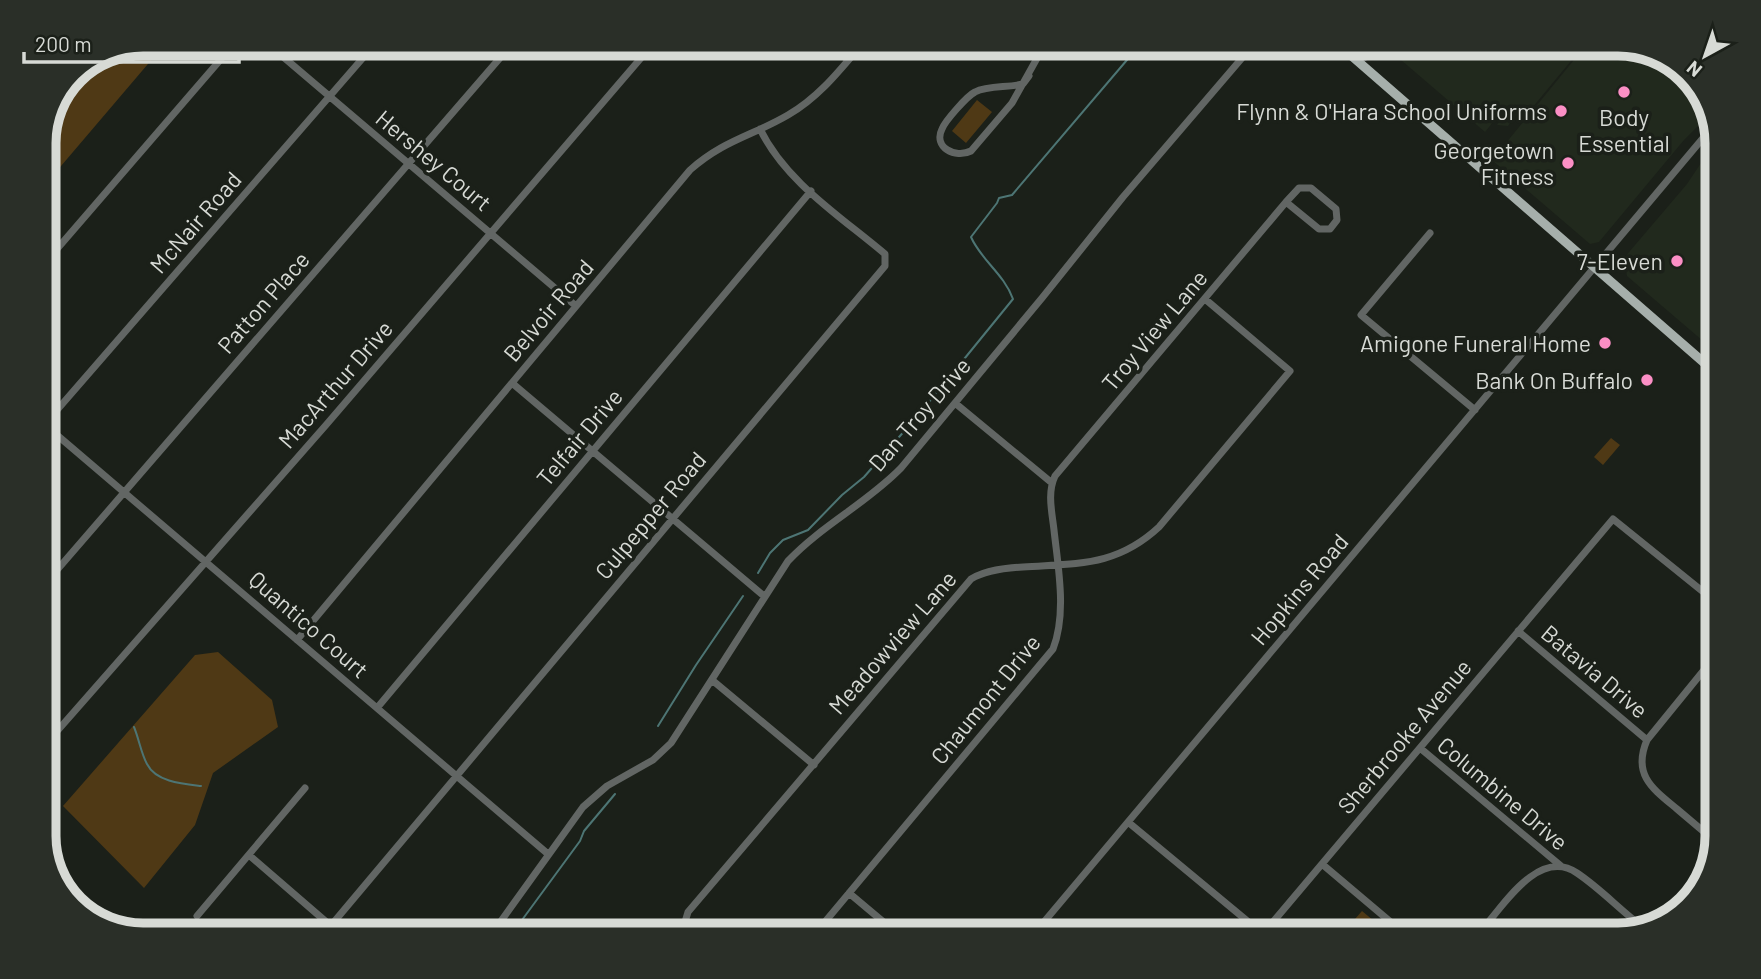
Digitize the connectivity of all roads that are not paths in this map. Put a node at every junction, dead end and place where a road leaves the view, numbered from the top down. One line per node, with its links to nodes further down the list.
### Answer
1 (224, 56): 24 (street)
2 (282, 56): 16 (street, Hershey Court)
3 (365, 56): 16 (street, McNair Road)
4 (502, 56): 19 (street, Patton Place)
5 (643, 56): 23 (street, MacArthur Drive)
6 (844, 56): 13 (street)
7 (852, 56): 13 (street, Belvoir Road)
8 (1039, 56): 15 (street)
9 (1244, 56): 30 (street, Dan Troy Drive)
10 (1352, 56): 14 (main road)
11 (1360, 56): 14 (street)
12 (1366, 56): 14 (street)
13 (848, 60): 17 (street, Belvoir Road)
14 (1358, 61): 25 (main road)
15 (1029, 76): 15 (street)
16 (330, 96): 19 (street, Hershey Court); 32 (street, McNair Road)
17 (760, 129): 20 (street, Culpepper Road); 27 (street, Belvoir Road)
18 (1705, 136): 25 (street, Hopkins Road)
19 (408, 163): 23 (street, Hershey Court); 36 (street, Patton Place)
20 (811, 191): 34 (street, Telfair Drive); 37 (street, Culpepper Road)
21 (1286, 202): 21 (street, Troy View Lane); 26 (street, Troy View Lane)
22 (1430, 233): 31 (street)
23 (491, 234): 27 (street, Hershey Court); 38 (street, MacArthur Drive)
24 (56, 250)
25 (1595, 268): 28 (main road); 31 (street, Hopkins Road)
26 (1205, 299): 35 (street, Troy View Lane); 39 (street, Meadowview Lane)
27 (576, 306): 29 (street, Belvoir Road)
28 (1705, 364)
29 (512, 383): 34 (street); 44 (street, Belvoir Road)
30 (955, 403): 35 (street); 42 (street, Dan Troy Drive)
31 (1475, 410): 54 (street, Hopkins Road)
32 (56, 411)
33 (56, 435): 36 (street, Quantico Court)
34 (593, 451): 37 (street); 47 (street, Telfair Drive)
35 (1052, 483): 39 (street, Chaumont Drive)
36 (125, 493): 38 (street, Quantico Court); 40 (street, Patton Place)
37 (672, 518): 42 (street); 52 (street, Culpepper Road)
38 (205, 561): 44 (street, Quantico Court); 48 (street, MacArthur Drive)
39 (1057, 564): 51 (street, Meadowview Lane); 60 (street, Chaumont Drive)
40 (56, 571)
41 (1705, 593): 43 (street, Sherbrooke Avenue)
42 (764, 596): 46 (street, Dan Troy Drive)
43 (1518, 631): 49 (street, Batavia Drive); 50 (street, Sherbrooke Avenue)
44 (297, 640): 47 (street, Quantico Court)
45 (1705, 669): 49 (street)
46 (712, 680): 51 (street); 56 (street, Dan Troy Drive)
47 (377, 708): 52 (street, Quantico Court)
48 (56, 732)
49 (1647, 740): 55 (street)
50 (1420, 748): 58 (street, Sherbrooke Avenue); 59 (street, Columbine Drive)
51 (814, 765): 66 (street, Meadowview Lane)
52 (457, 776): 56 (street, Quantico Court); 64 (street, Culpepper Road)
53 (305, 789): 57 (street)
54 (1128, 822): 69 (street, Hopkins Road); 70 (street)
55 (1705, 833)
56 (548, 853): 65 (street, Dan Troy Drive)
57 (249, 855): 61 (street); 63 (street)
58 (1322, 864): 71 (street, Sherbrooke Avenue); 72 (street)
59 (1562, 867): 62 (street, Columbine Drive); 73 (street)
60 (849, 893): 67 (street, Chaumont Drive); 68 (street)
61 (197, 916)
62 (1636, 921)
63 (328, 923)
64 (334, 923)
65 (499, 923)
66 (685, 923)
67 (824, 923)
68 (885, 923)
69 (1043, 923)
70 (1248, 923)
71 (1272, 923)
72 (1392, 923)
73 (1489, 923)

